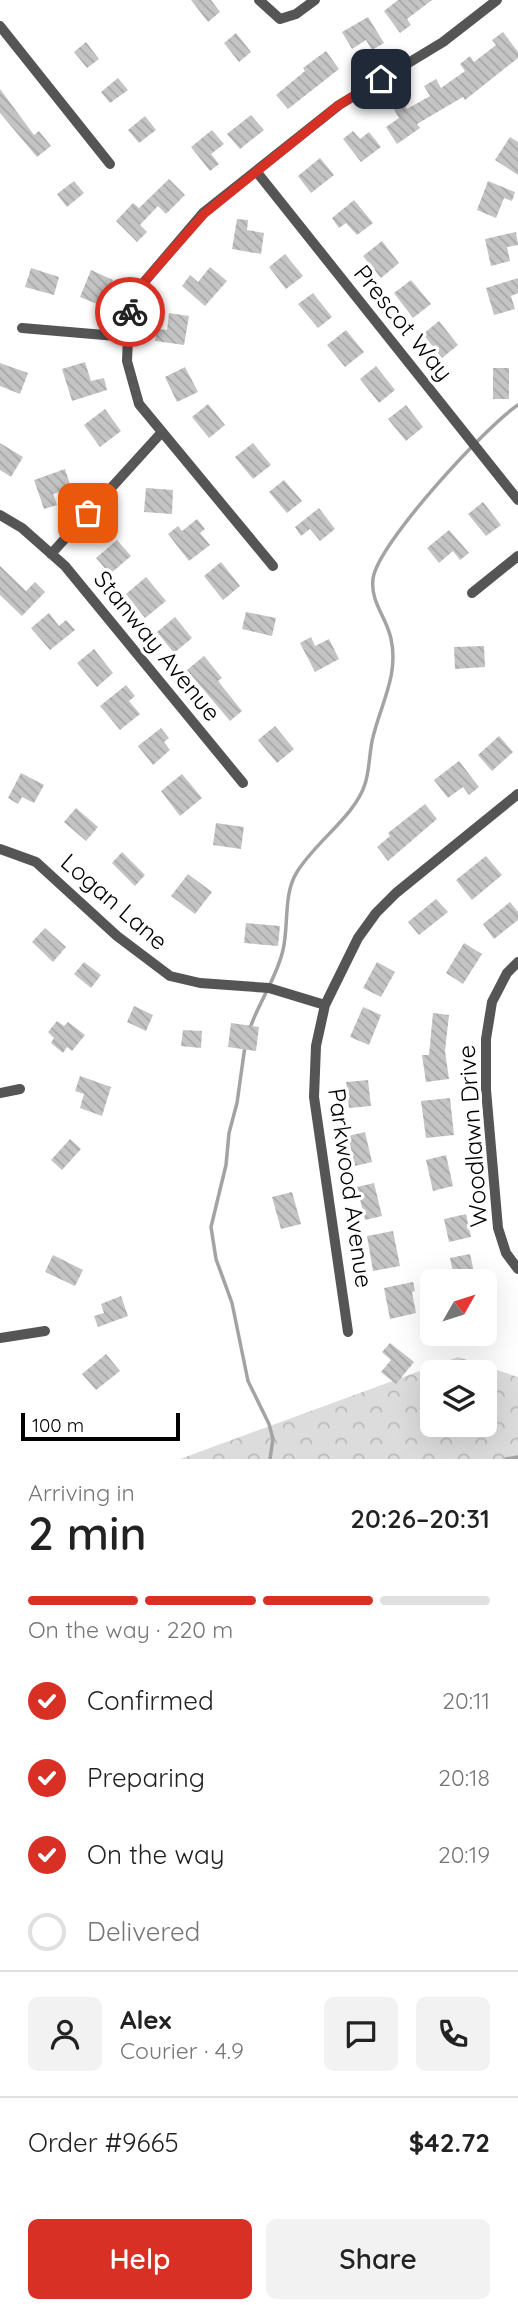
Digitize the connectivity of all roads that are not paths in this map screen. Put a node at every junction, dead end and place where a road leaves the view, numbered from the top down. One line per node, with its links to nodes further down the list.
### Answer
1 (259, 0): 2 (street)
2 (315, 0)
3 (497, 0): 6 (street)
4 (0, 26): 5 (street)
5 (110, 164)
6 (256, 171): 8 (street); 10 (street, Prescot Way)
7 (22, 328): 8 (street)
8 (128, 337): 9 (street)
9 (162, 432): 12 (street); 14 (street)
10 (518, 500)
11 (0, 515): 12 (street, Stanway Avenue)
12 (51, 554): 16 (street, Stanway Avenue)
13 (518, 556): 15 (street)
14 (273, 566)
15 (472, 593)
16 (243, 783)
17 (518, 794): 20 (street, Parkwood Avenue)
18 (0, 849): 20 (street, Logan Lane)
19 (518, 962): 23 (street, Woodlawn Drive)
20 (325, 1005): 25 (street, Parkwood Avenue)
21 (20, 1088): 22 (street)
22 (0, 1093)
23 (518, 1269)
24 (45, 1331): 26 (street)
25 (348, 1332)
26 (0, 1338)

